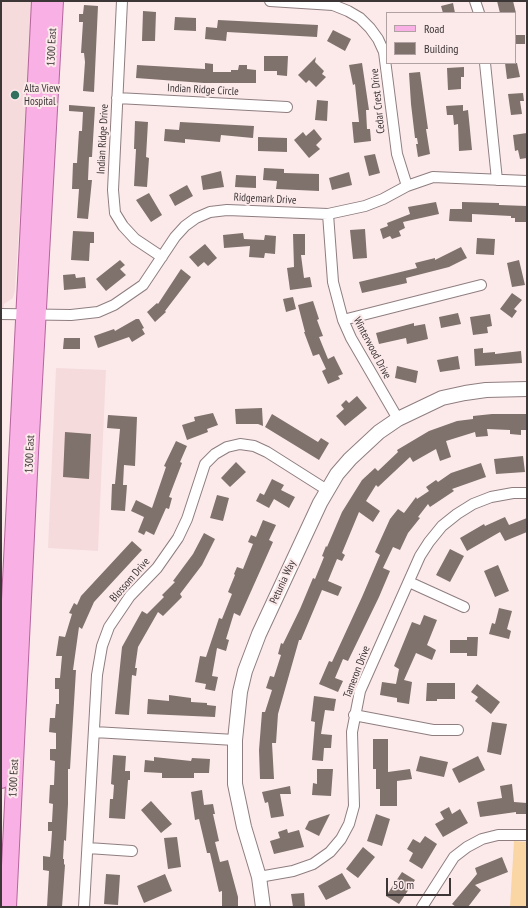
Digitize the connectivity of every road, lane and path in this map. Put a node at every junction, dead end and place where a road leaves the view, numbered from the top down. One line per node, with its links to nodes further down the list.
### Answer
1 (40, 1): 17 (main road, 1300 East)
2 (55, 1): 17 (main road, 1300 East)
3 (122, 1): 8 (street, Indian Ridge Drive)
4 (270, 1): 12 (street, Cedar Crest Drive)
5 (475, 1): 6 (street)
6 (479, 12)
7 (485, 64): 10 (street)
8 (117, 98): 9 (street, Indian Ridge Circle); 14 (street, Indian Ridge Drive)
9 (287, 107)
10 (497, 180): 11 (street, Ridgemark Drive); 12 (street, Ridgemark Drive)
11 (527, 181)
12 (407, 186): 13 (street, Ridgemark Drive)
13 (328, 214): 14 (street, Ridgemark Drive); 18 (street, Winterwood Drive)
14 (162, 257): 17 (street, Ridgemark Drive)
15 (481, 285): 18 (street)
16 (1, 314): 17 (street, Ridgemark Drive)
17 (30, 316): 29 (main road, 1300 East); 34 (main road, 1300 East)
18 (343, 320): 20 (street, Winterwood Drive)
19 (527, 390): 20 (street, Petunia Way)
20 (398, 419): 21 (street, Petunia Way)
21 (327, 490): 27 (street, Blossom Drive); 28 (street, Petunia Way)
22 (527, 493): 23 (street, Tameron Drive)
23 (409, 582): 24 (street); 25 (street, Tameron Drive)
24 (464, 607)
25 (354, 715): 26 (street); 33 (street, Tameron Drive)
26 (458, 730)
27 (94, 732): 28 (street); 31 (street, Blossom Drive)
28 (235, 740): 33 (street, Petunia Way)
29 (1, 780)
30 (527, 835): 37 (street)
31 (88, 848): 32 (street); 35 (street, Blossom Drive)
32 (132, 851)
33 (260, 877): 36 (street, Petunia Way)
34 (8, 907)
35 (84, 907)
36 (263, 907)
37 (422, 907)

